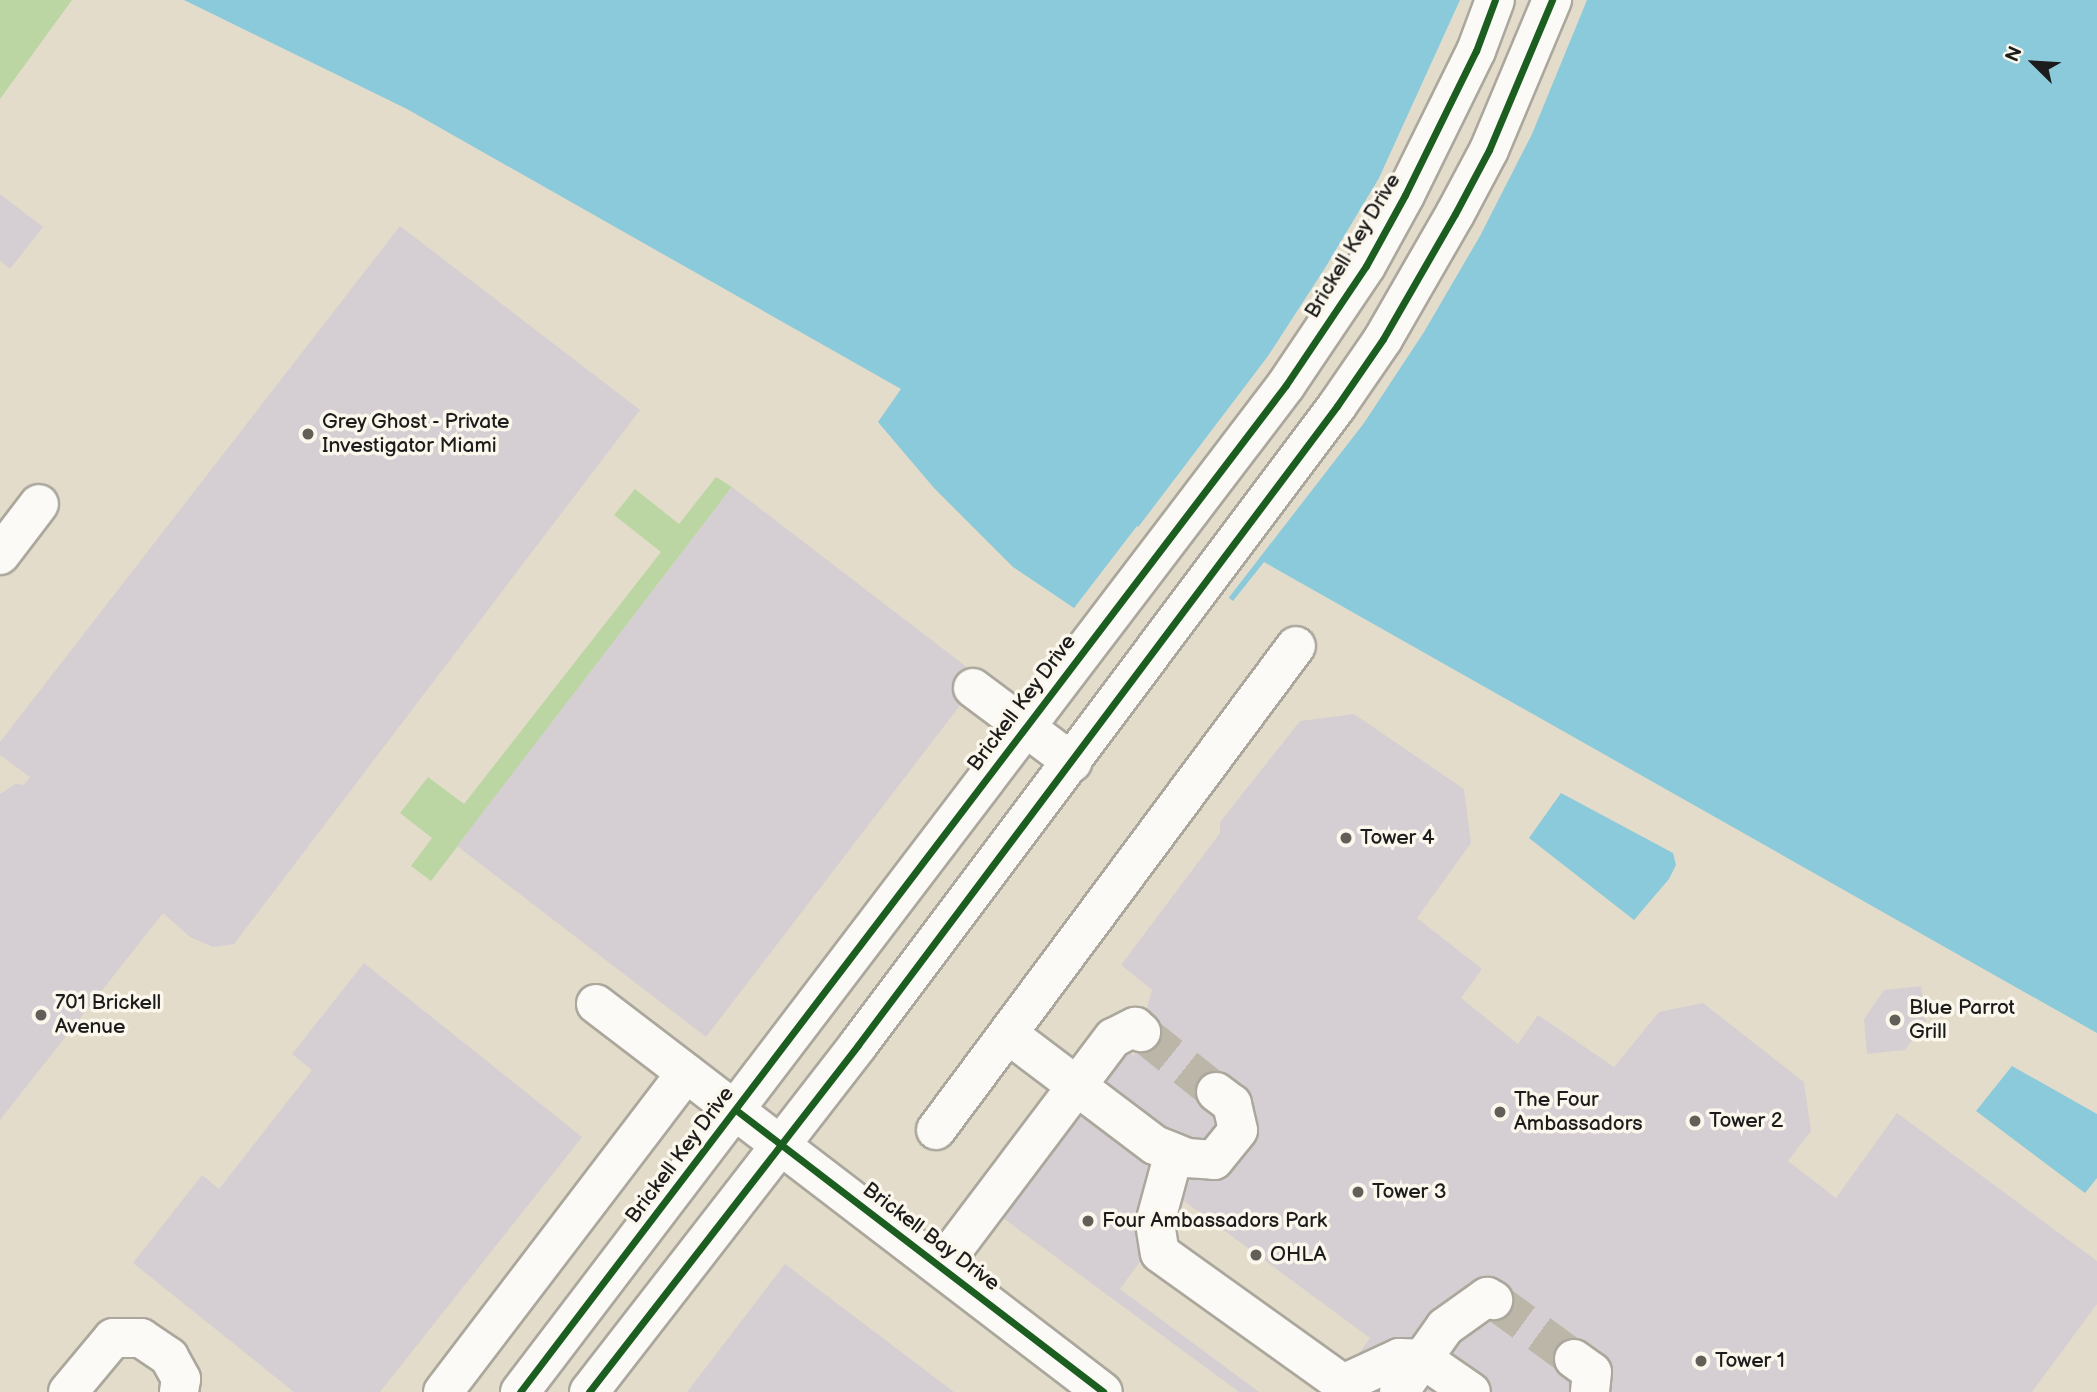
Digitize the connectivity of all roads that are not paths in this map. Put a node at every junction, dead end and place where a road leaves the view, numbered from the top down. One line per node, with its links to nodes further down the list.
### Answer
1 (1495, 0): 7 (street, Brickell Key Drive)
2 (1552, 0): 8 (street)
3 (39, 504): 4 (street)
4 (0, 555)
5 (1297, 646): 11 (street)
6 (973, 688): 7 (street)
7 (1026, 727): 8 (street); 15 (street, Brickell Key Drive)
8 (1072, 762): 17 (street)
9 (596, 1004): 12 (street, Brickell Bay Drive)
10 (1141, 1032): 13 (street)
11 (1008, 1034): 13 (street); 16 (street)
12 (686, 1073): 15 (street, Brickell Bay Drive); 25 (street)
13 (1077, 1086): 18 (street); 19 (street)
14 (1216, 1092): 18 (street)
15 (736, 1110): 17 (street, Brickell Bay Drive); 26 (street, Brickell Key Drive)
16 (936, 1130)
17 (781, 1144): 19 (street, Brickell Bay Drive); 27 (street)
18 (1174, 1153): 21 (street)
19 (941, 1265): 22 (street, Brickell Bay Drive)
20 (1493, 1300): 21 (street)
21 (1423, 1359): 28 (street); 29 (street)
22 (1080, 1385)
23 (68, 1392): 24 (street)
24 (179, 1392)
25 (443, 1392)
26 (520, 1392)
27 (589, 1392)
28 (1399, 1392)
29 (1471, 1392)

